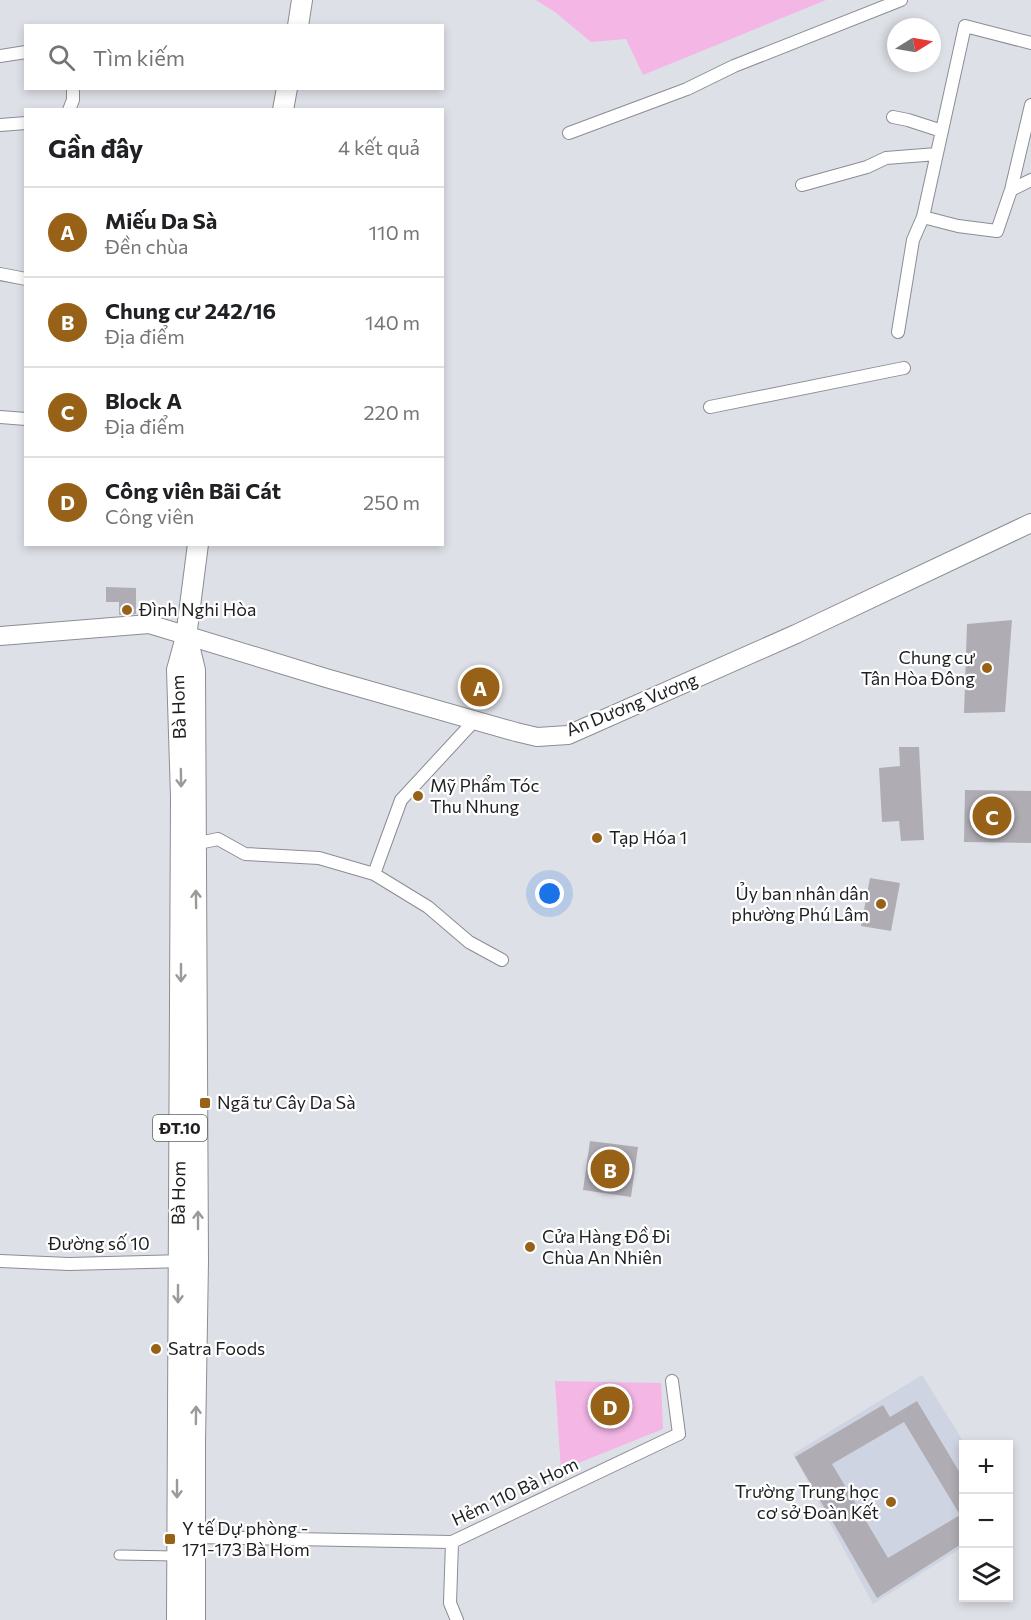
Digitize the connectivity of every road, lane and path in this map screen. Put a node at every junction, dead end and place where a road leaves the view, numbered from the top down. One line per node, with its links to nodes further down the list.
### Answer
1 (302, 0): 3 (main road)
2 (901, 0): 16 (street)
3 (297, 24)
4 (1031, 43): 15 (street)
5 (24, 52): 6 (street)
6 (0, 56)
7 (73, 90): 10 (street)
8 (287, 90): 11 (main road)
9 (1031, 105): 20 (street)
10 (70, 108)
11 (283, 108)
12 (893, 117): 15 (street)
13 (24, 123): 14 (street)
14 (0, 125)
15 (942, 131): 17 (street)
16 (569, 133)
17 (937, 154): 19 (street); 21 (street)
18 (1031, 180): 20 (street)
19 (802, 185)
20 (1011, 190): 21 (street)
21 (923, 217): 24 (street)
22 (0, 274): 23 (street)
23 (24, 279)
24 (898, 332)
25 (904, 369): 26 (street)
26 (710, 407)
27 (0, 417): 28 (street)
28 (24, 418)
29 (1031, 523): 33 (main road, An Dương Vương)
30 (198, 546): 32 (main road, ĐT.10)
31 (0, 636): 32 (main road, An Dương Vương)
32 (186, 637): 33 (main road, An Dương Vương); 34 (main road, Bà Hom / ĐT.10)
33 (475, 720): 35 (street)
34 (188, 845): 35 (street); 38 (main road, Bà Hom / ĐT.10, one-way to 38); 39 (main road, Bà Hom / ĐT.10, one-way to 34)
35 (374, 874): 36 (street)
36 (502, 960)
37 (0, 1261): 38 (street, Đường số 10)
38 (178, 1261): 39 (street, Đường số 10); 44 (main road, Bà Hom / ĐT.10, one-way to 44)
39 (198, 1261): 41 (main road, Bà Hom / ĐT.10, one-way to 39)
40 (672, 1381): 42 (street, Hẻm 110 Bà Hom)
41 (196, 1537): 42 (street, Hẻm 110 Bà Hom); 46 (main road, Bà Hom / ĐT.10)
42 (452, 1542): 47 (street)
43 (119, 1555): 44 (street)
44 (177, 1556): 45 (main road, Bà Hom / ĐT.10)
45 (177, 1620)
46 (195, 1620)
47 (457, 1620)

